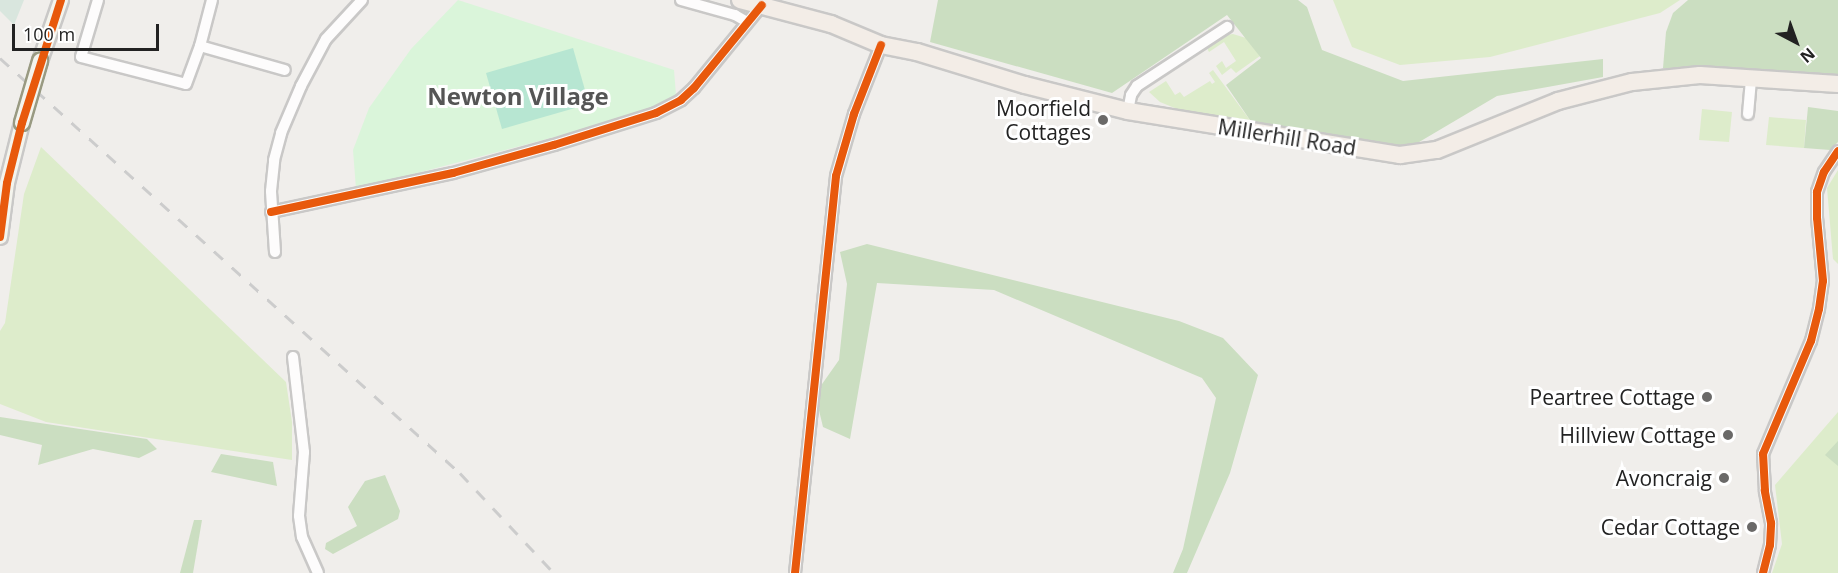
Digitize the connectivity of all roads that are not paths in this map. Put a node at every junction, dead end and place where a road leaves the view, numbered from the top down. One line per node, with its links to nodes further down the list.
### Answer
1 (61, 0): 19 (main road, bridge)
2 (98, 0): 11 (street)
3 (362, 0): 18 (street)
4 (681, 0): 8 (street)
5 (740, 0): 7 (main road, Millerhill Road)
6 (212, 2): 11 (street)
7 (762, 4): 8 (street); 10 (main road, Millerhill Road)
8 (747, 22): 18 (street)
9 (1227, 27): 15 (street)
10 (881, 45): 15 (main road, Millerhill Road); 23 (street)
11 (200, 46): 12 (street)
12 (285, 70)
13 (1750, 77): 14 (main road, Millerhill Road); 15 (main road, Millerhill Road); 16 (street)
14 (1838, 84)
15 (1128, 111)
16 (1748, 114)
17 (1838, 151): 24 (street)
18 (271, 212): 20 (street)
19 (0, 237)
20 (275, 252)
21 (293, 357): 22 (street)
22 (318, 573)
23 (795, 573)
24 (1764, 573)

